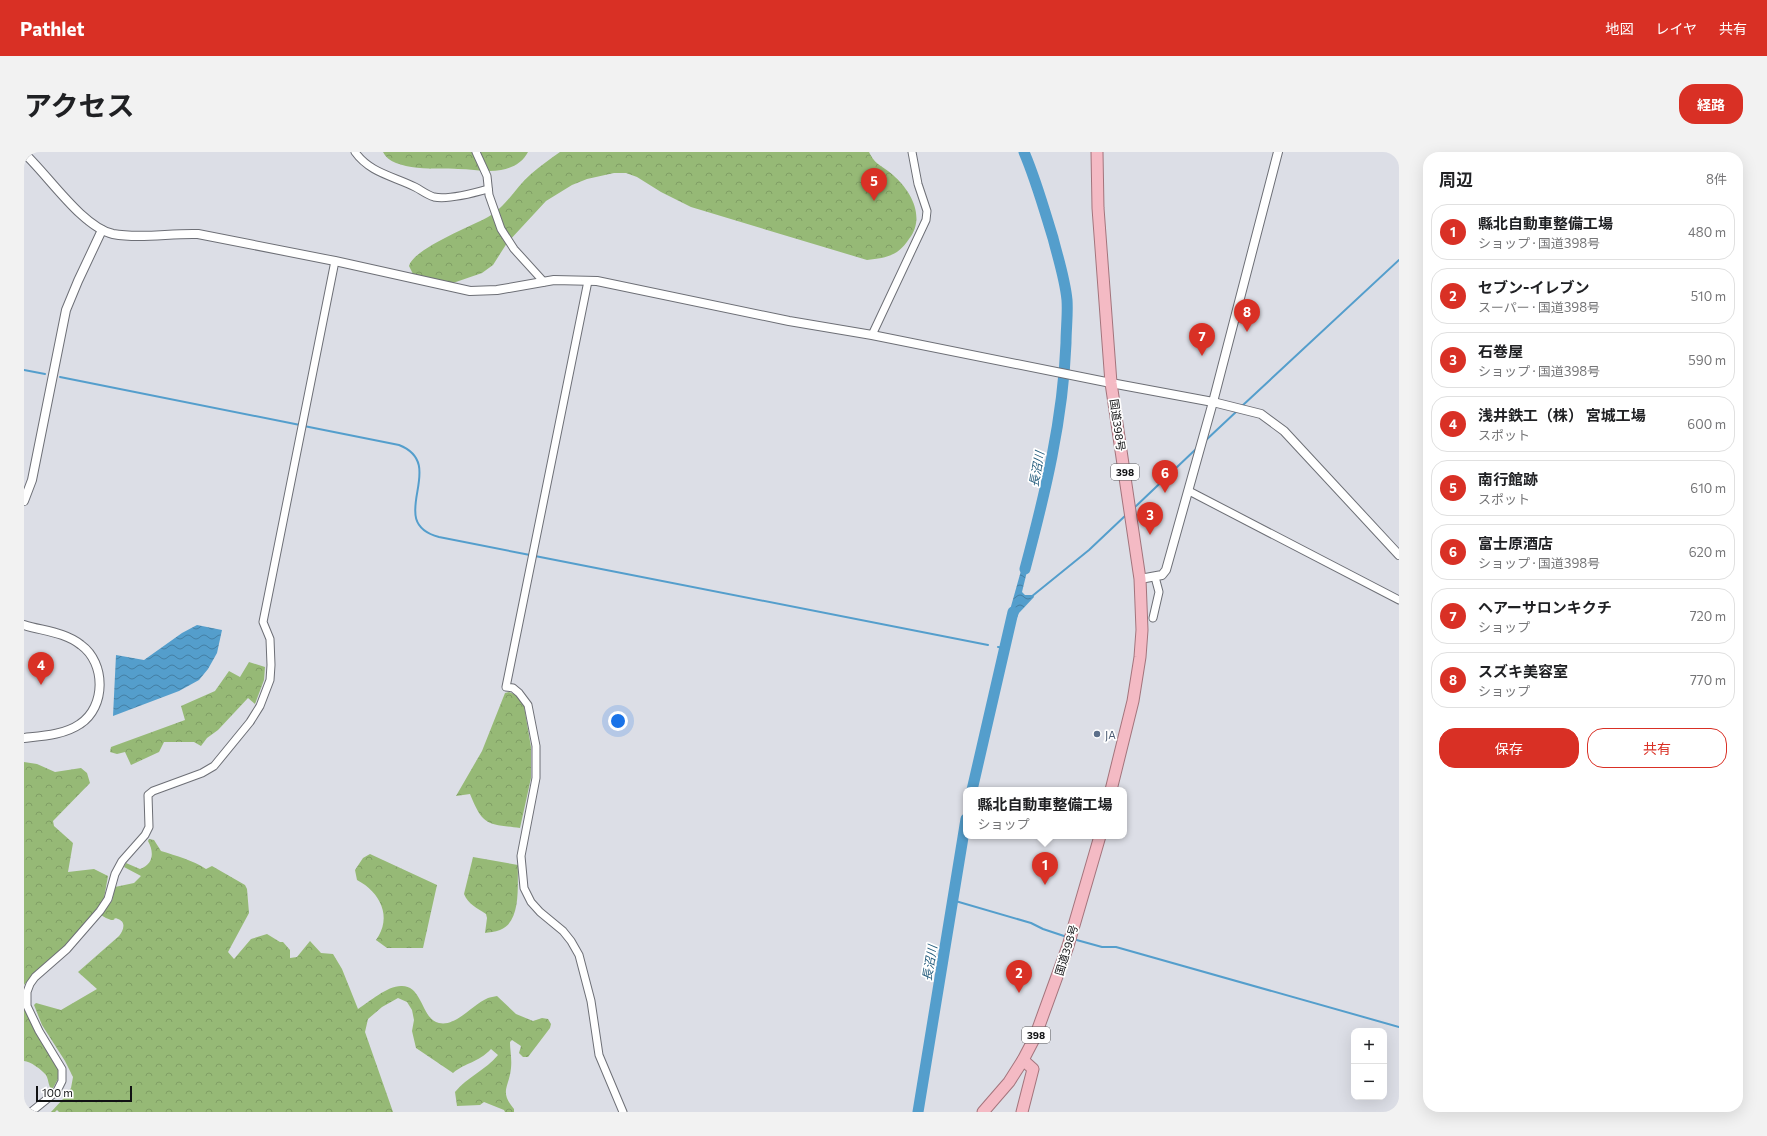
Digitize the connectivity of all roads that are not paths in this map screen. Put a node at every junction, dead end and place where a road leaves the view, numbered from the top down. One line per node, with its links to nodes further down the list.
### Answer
1 (355, 152): 7 (street)
2 (476, 152): 7 (street)
3 (912, 152): 12 (street)
4 (1097, 152): 13 (highway, 国道398号 / 398)
5 (1278, 152): 14 (street)
6 (24, 153): 8 (street)
7 (488, 189): 11 (street)
8 (102, 230): 9 (street); 16 (street)
9 (335, 261): 11 (street); 26 (street)
10 (588, 281): 11 (street); 12 (street); 29 (street)
11 (544, 282)
12 (872, 335): 13 (street)
13 (1111, 383): 14 (street); 19 (highway, 国道398号 / 398)
14 (1213, 402): 15 (street); 17 (street)
15 (1189, 491): 18 (street); 20 (street)
16 (24, 501)
17 (1399, 555)
18 (1156, 577): 19 (street); 21 (street)
19 (1140, 579): 24 (highway, 国道398号 / 398)
20 (1399, 600)
21 (1153, 618)
22 (24, 625): 23 (street)
23 (24, 738)
24 (1112, 787)
25 (1099, 839): 27 (highway, 国道398号 / 398)
26 (25, 990): 28 (street)
27 (1023, 1060): 30 (highway, 国道398号 / 398); 31 (highway)
28 (31, 1112)
29 (622, 1112)
30 (983, 1112)
31 (1022, 1112)

